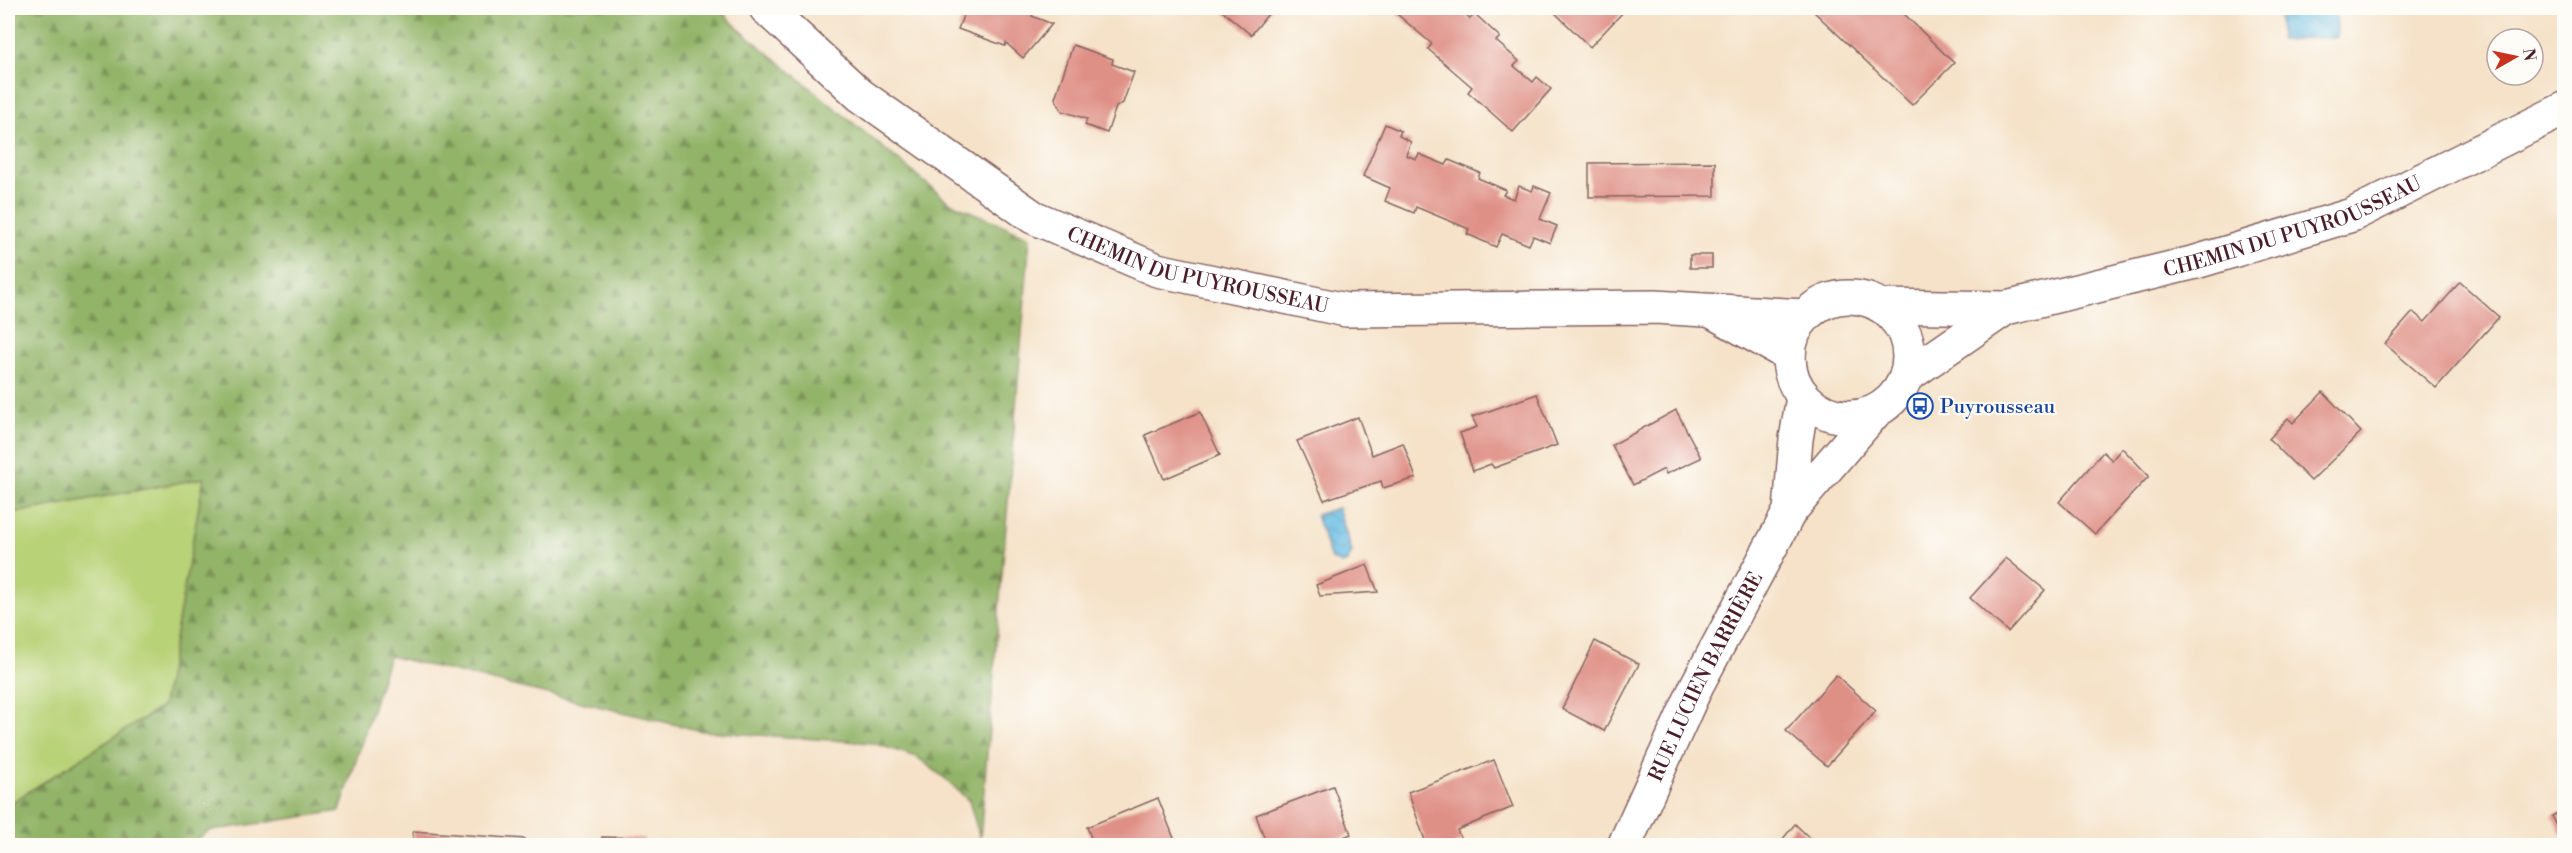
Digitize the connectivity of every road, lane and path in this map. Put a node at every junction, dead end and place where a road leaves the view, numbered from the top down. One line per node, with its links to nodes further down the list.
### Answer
1 (765, 8): 5 (street, CHEMIN DU PUYROUSSEAU)
2 (2565, 109): 4 (street, CHEMIN DU PUYROUSSEAU)
3 (1882, 306): 4 (street, CHEMIN DU PUYROUSSEAU); 6 (street); 8 (street)
4 (2006, 308): 8 (street, CHEMIN DU PUYROUSSEAU)
5 (1709, 309): 6 (street, CHEMIN DU PUYROUSSEAU); 7 (street, CHEMIN DU PUYROUSSEAU)
6 (1804, 316): 7 (street)
7 (1789, 355): 9 (street)
8 (1906, 376): 10 (street)
9 (1803, 397): 10 (street); 11 (street, RUE LUCIEN BARRIÈRE)
10 (1875, 412): 11 (street, RUE LUCIEN BARRIÈRE)
11 (1790, 511): 12 (street, RUE LUCIEN BARRIÈRE)
12 (1624, 846)

